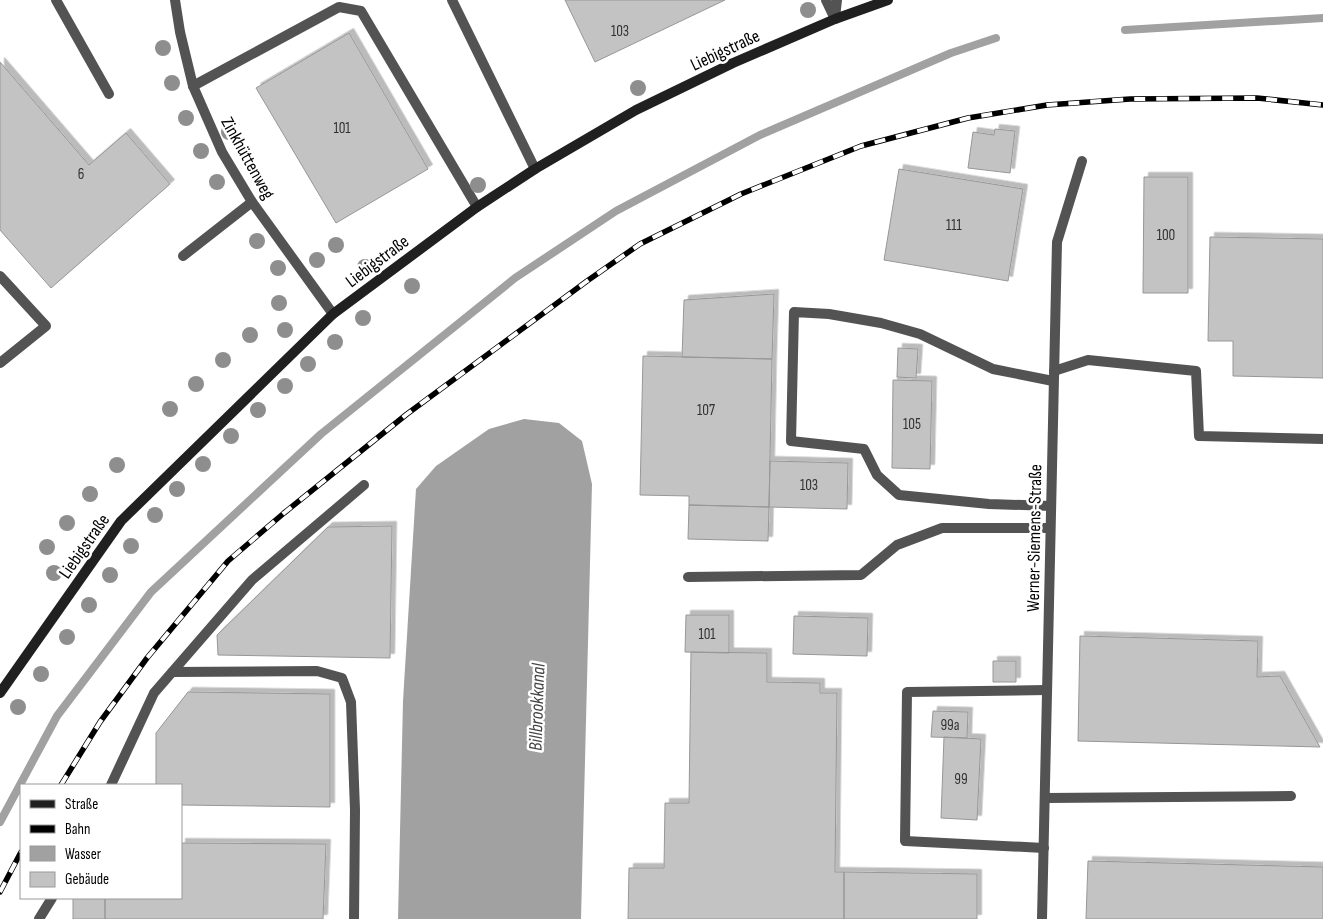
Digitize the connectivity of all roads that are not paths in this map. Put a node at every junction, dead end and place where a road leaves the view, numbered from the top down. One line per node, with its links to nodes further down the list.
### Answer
1 (56, 0): 9 (street)
2 (175, 0): 8 (street, Zinkhüttenweg)
3 (452, 0): 11 (street)
4 (826, 0): 7 (street)
5 (837, 0): 7 (street)
6 (888, 0): 7 (main road, Liebigstraße)
7 (835, 19): 11 (main road, Liebigstraße)
8 (193, 86): 12 (street, Zinkhüttenweg); 13 (street)
9 (109, 94)
10 (1082, 162): 18 (street, Werner-Siemens-Straße)
11 (535, 169): 13 (main road, Liebigstraße)
12 (252, 202): 14 (street); 16 (street, Zinkhüttenweg)
13 (477, 207): 16 (main road, Liebigstraße)
14 (183, 256)
15 (0, 276): 17 (street)
16 (333, 314): 26 (main road, Liebigstraße)
17 (0, 363)
18 (1054, 376): 19 (street); 21 (street, Werner-Siemens-Straße); 21 (street)
19 (1323, 439)
20 (364, 485): 24 (street)
21 (1051, 506): 22 (street, Werner-Siemens-Straße)
22 (1050, 528): 23 (street); 25 (street, Werner-Siemens-Straße)
23 (688, 577)
24 (172, 672): 27 (street); 33 (street)
25 (1047, 690): 29 (street, Werner-Siemens-Straße); 30 (street)
26 (0, 693)
27 (111, 784)
28 (1291, 796): 29 (street)
29 (1045, 798): 30 (street, Werner-Siemens-Straße)
30 (1044, 848): 34 (street, Werner-Siemens-Straße)
31 (51, 899): 32 (street)
32 (39, 919)
33 (354, 919)
34 (1042, 919)

